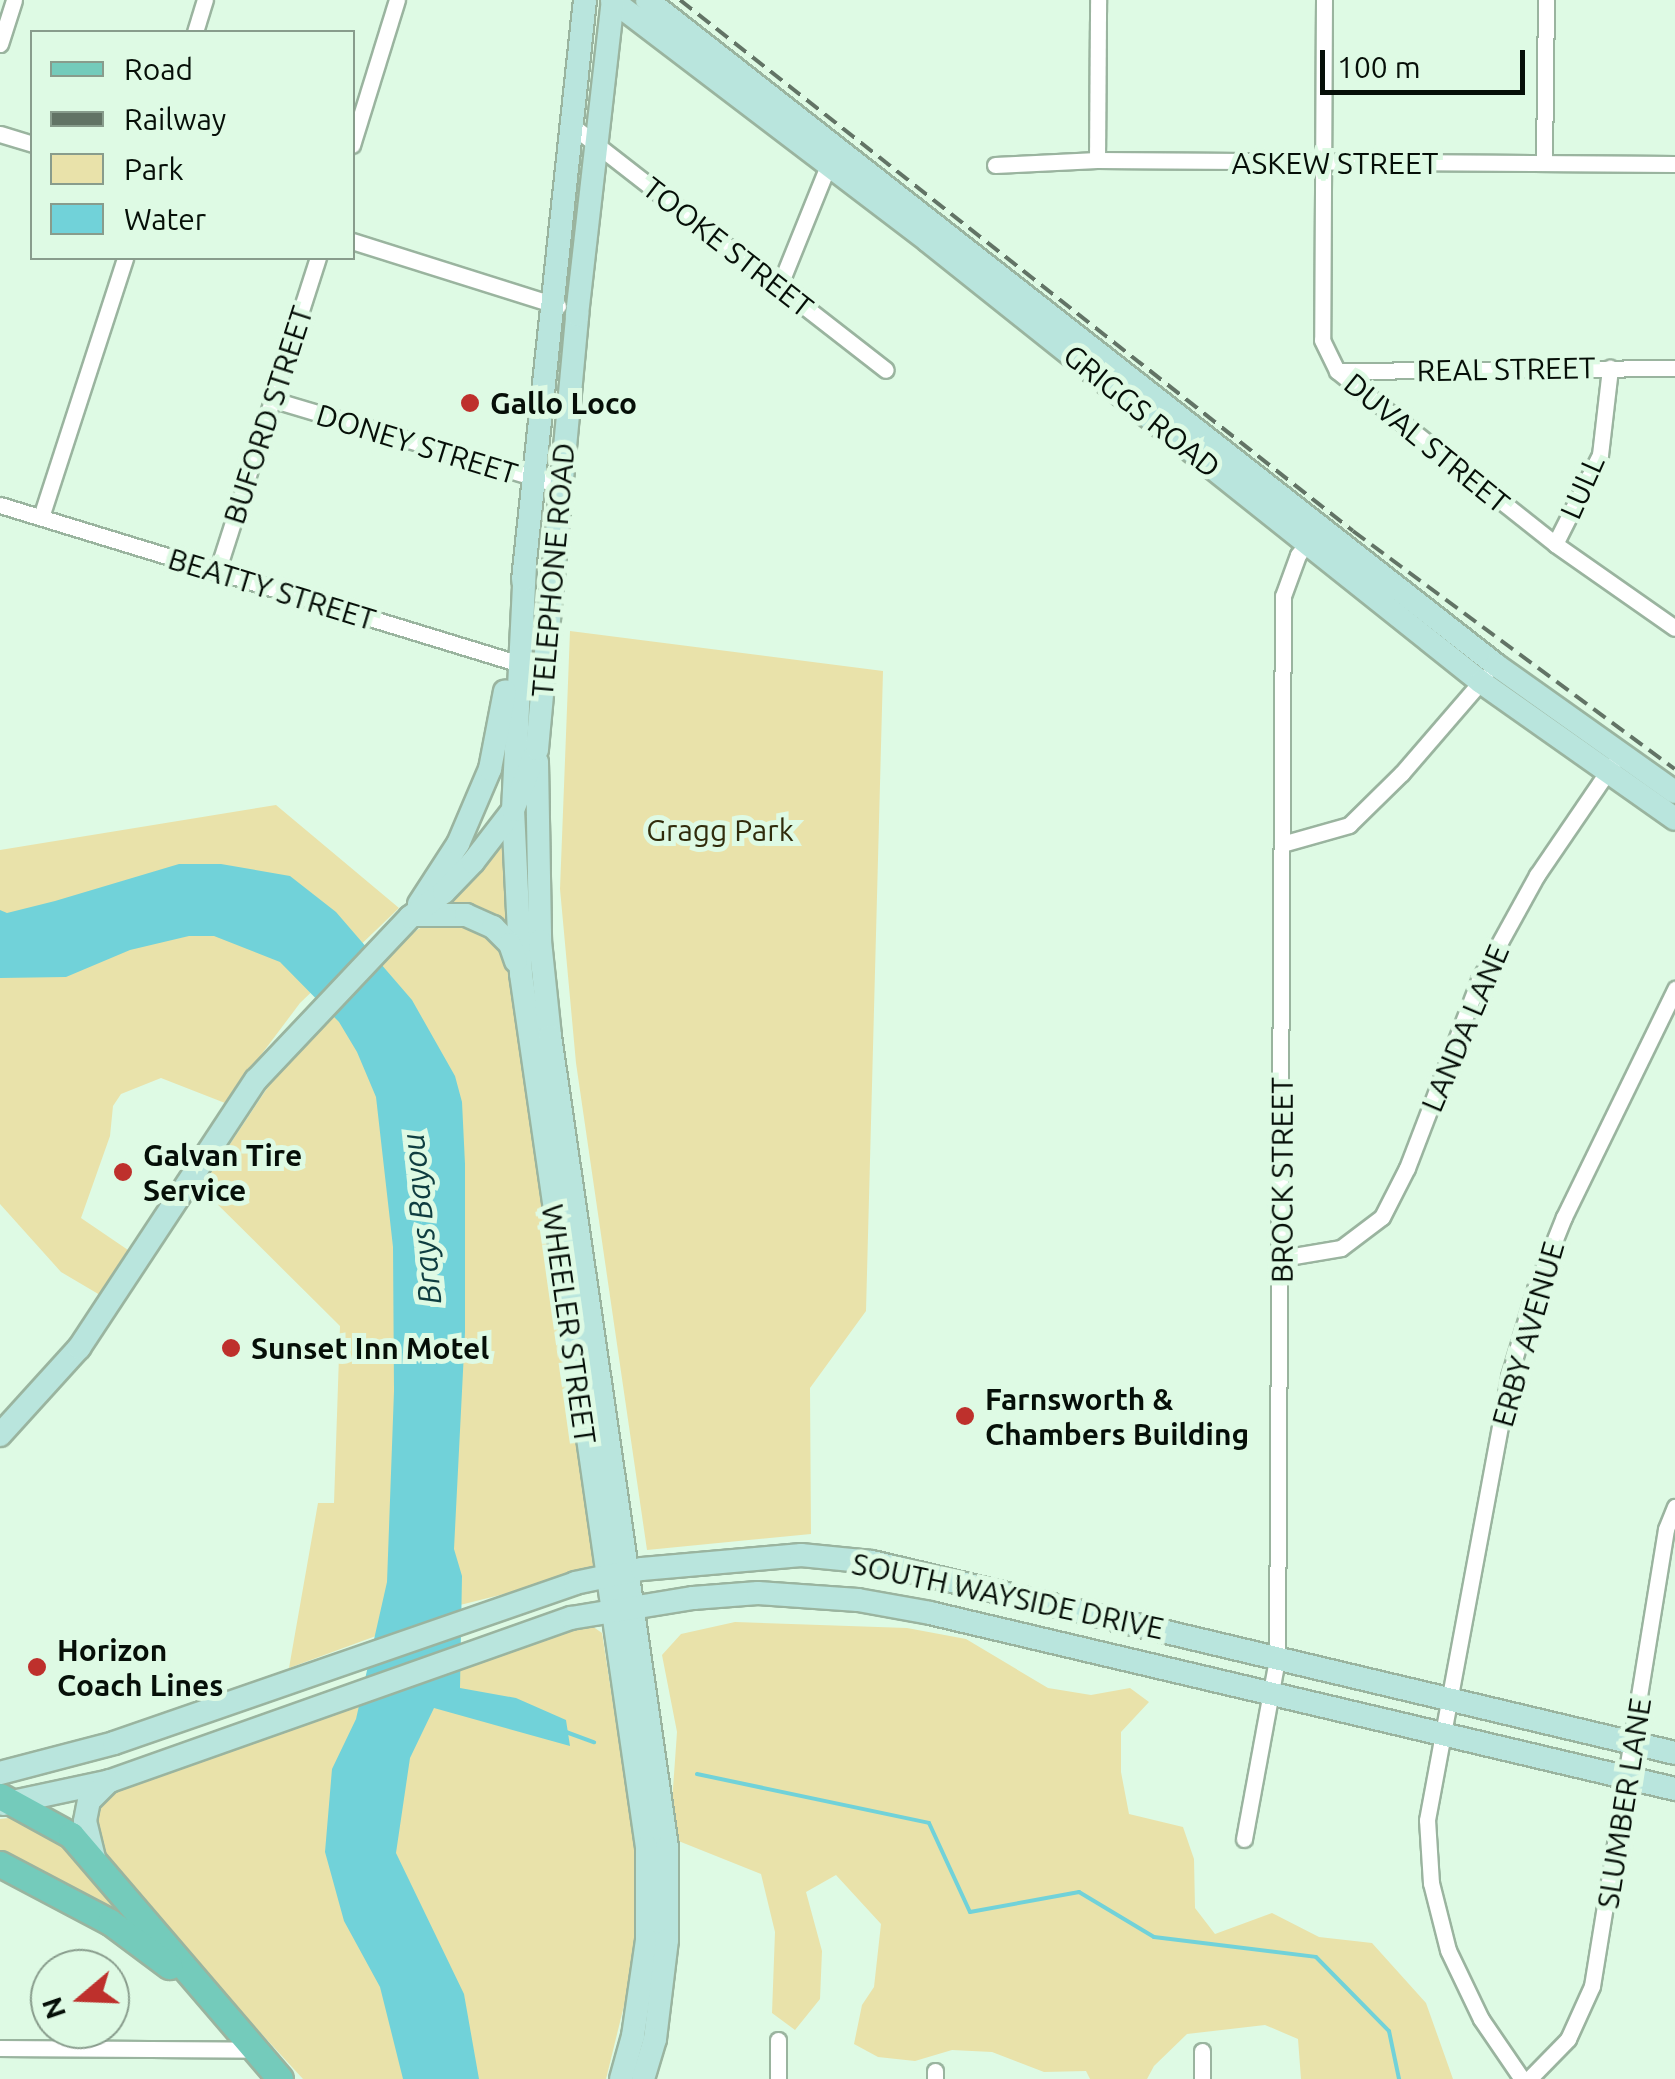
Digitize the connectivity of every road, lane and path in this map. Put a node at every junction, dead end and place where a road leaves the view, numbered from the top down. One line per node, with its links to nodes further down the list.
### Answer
1 (14, 0): 11 (street)
2 (205, 0): 10 (street)
3 (397, 0): 14 (street)
4 (585, 0): 12 (main road, TELEPHONE ROAD)
5 (612, 0): 16 (main road, TELEPHONE ROAD); 17 (main road, GRIGGS ROAD)
6 (647, 0): 17 (main road, GRIGGS ROAD)
7 (1098, 0): 18 (street)
8 (1324, 0): 20 (street, DUVAL STREET)
9 (1546, 0): 19 (street)
10 (196, 30)
11 (0, 44)
12 (570, 124): 16 (street, TOOKE STREET); 27 (main road, TELEPHONE ROAD)
13 (0, 134): 15 (street)
14 (355, 136)
15 (30, 143)
16 (595, 144): 26 (street, TOOKE STREET); 28 (main road, TELEPHONE ROAD)
17 (833, 156): 26 (street); 38 (main road, GRIGGS ROAD)
18 (1097, 160): 20 (street, ASKEW STREET); 22 (street, ASKEW STREET)
19 (1544, 162): 20 (street, ASKEW STREET); 21 (street, ASKEW STREET)
20 (1323, 163): 32 (street, DUVAL STREET)
21 (1675, 164)
22 (995, 165)
23 (355, 242): 27 (street)
24 (124, 260): 37 (street)
25 (317, 260): 33 (street, BUFORD STREET)
26 (780, 287): 31 (street, TOOKE STREET)
27 (551, 302): 28 (street); 34 (main road, TELEPHONE ROAD)
28 (577, 315): 35 (main road, TELEPHONE ROAD)
29 (1610, 368): 30 (street, REAL STREET); 32 (street, REAL STREET); 39 (street, LULL)
30 (1675, 368)
31 (886, 370)
32 (1336, 371): 39 (street, DUVAL STREET)
33 (274, 400): 34 (street, DONEY STREET); 40 (street, BUFORD STREET)
34 (532, 479): 35 (street, DONEY STREET); 42 (main road, TELEPHONE ROAD)
35 (562, 486): 43 (main road, TELEPHONE ROAD)
36 (0, 505): 37 (street, BEATTY STREET)
37 (41, 517): 40 (street, BEATTY STREET)
38 (1312, 536): 44 (main road, GRIGGS ROAD); 50 (street, BROCK STREET)
39 (1555, 544): 41 (street, DUVAL STREET)
40 (217, 572): 42 (street, BEATTY STREET)
41 (1675, 628)
42 (514, 662): 43 (street, BEATTY STREET); 48 (main road, WHEELER STREET); 51 (main road, TELEPHONE ROAD)
43 (544, 670): 45 (main road, TELEPHONE ROAD)
44 (1488, 673): 46 (main road, GRIGGS ROAD); 50 (street)
45 (537, 749): 48 (main road, TELEPHONE ROAD); 58 (main road, WHEELER STREET)
46 (1614, 762): 47 (main road, GRIGGS ROAD); 49 (main road, GRIGGS ROAD); 54 (street, LANDA LANE)
47 (1675, 792)
48 (512, 810): 51 (main road, TELEPHONE ROAD); 52 (main road, WHEELER STREET)
49 (1675, 819)
50 (1282, 844): 54 (street, BROCK STREET)
51 (411, 916): 52 (main road); 55 (main road, TELEPHONE ROAD)
52 (521, 974): 59 (main road, WHEELER STREET)
53 (1675, 989): 64 (street, ERBY AVENUE)
54 (1282, 1258): 62 (street, BROCK STREET)
55 (0, 1434)
56 (1675, 1508): 66 (street, SLUMBER LANE)
57 (800, 1556): 58 (main road, SOUTH WAYSIDE DRIVE); 60 (main road); 62 (main road, SOUTH WAYSIDE DRIVE)
58 (630, 1571): 59 (main road, SOUTH WAYSIDE DRIVE); 61 (main road, WHEELER STREET)
59 (606, 1576): 61 (main road, WHEELER STREET); 68 (main road, SOUTH WAYSIDE DRIVE)
60 (800, 1594): 61 (main road, SOUTH WAYSIDE DRIVE); 63 (main road, SOUTH WAYSIDE DRIVE)
61 (622, 1608): 69 (main road, SOUTH WAYSIDE DRIVE); 77 (main road, WHEELER STREET)
62 (1277, 1659): 63 (street, BROCK STREET); 64 (main road, SOUTH WAYSIDE DRIVE)
63 (1271, 1690): 65 (main road, SOUTH WAYSIDE DRIVE); 73 (street, BROCK STREET)
64 (1448, 1700): 65 (street, ERBY AVENUE); 66 (main road, SOUTH WAYSIDE DRIVE)
65 (1442, 1731): 70 (main road, SOUTH WAYSIDE DRIVE); 87 (street, ERBY AVENUE)
66 (1634, 1744): 67 (main road, SOUTH WAYSIDE DRIVE); 70 (street, SLUMBER LANE)
67 (1675, 1753)
68 (0, 1773)
69 (110, 1780): 72 (main road, SOUTH WAYSIDE DRIVE); 74 (main road)
70 (1628, 1780): 71 (main road, SOUTH WAYSIDE DRIVE); 87 (street, SLUMBER LANE)
71 (1675, 1789)
72 (4, 1801): 74 (main road)
73 (1244, 1839)
74 (95, 1862): 76 (main road)
75 (0, 1864): 76 (main road)
76 (208, 1997): 80 (main road)
77 (644, 2037): 83 (main road, WHEELER STREET); 84 (main road, WHEELER STREET)
78 (778, 2040): 85 (street)
79 (0, 2048): 80 (street)
80 (258, 2050): 82 (main road)
81 (1202, 2050): 86 (street)
82 (280, 2079)
83 (621, 2079)
84 (643, 2079)
85 (778, 2079)
86 (1202, 2079)
87 (1526, 2079)

